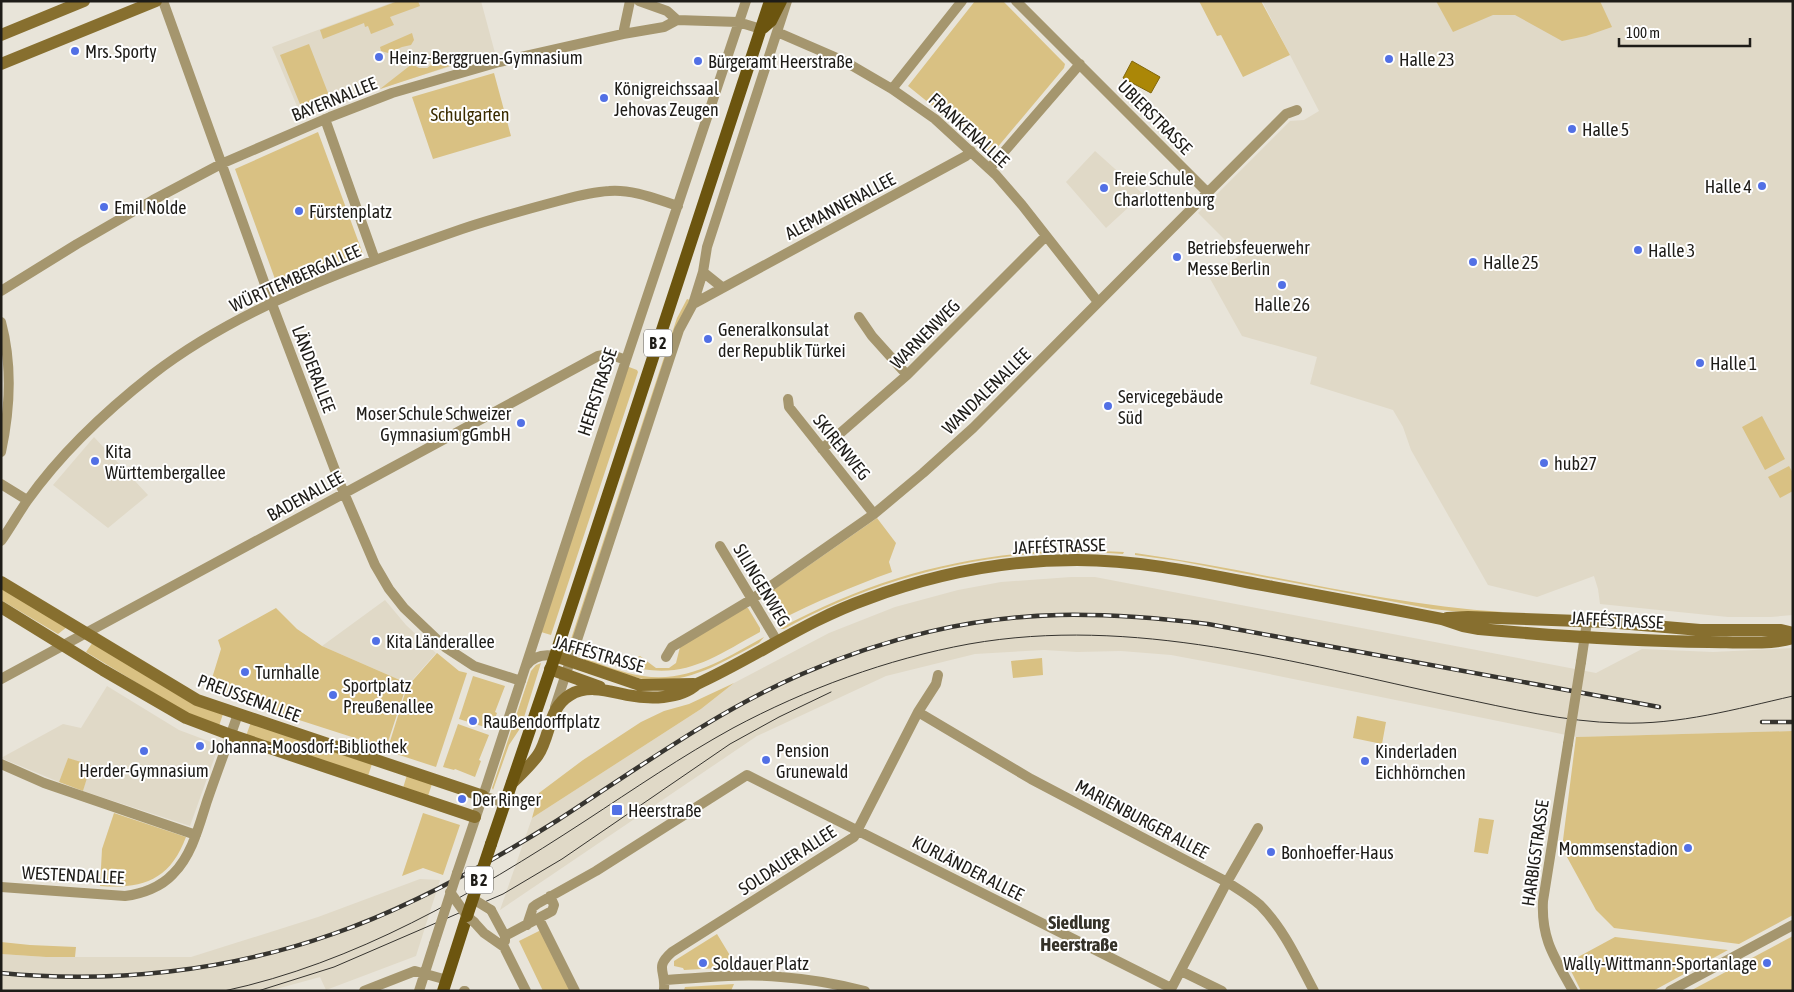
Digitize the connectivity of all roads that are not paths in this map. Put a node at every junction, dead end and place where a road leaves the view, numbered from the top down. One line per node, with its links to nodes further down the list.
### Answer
1 (84, 1): 17 (main road)
2 (156, 1): 18 (main road)
3 (163, 1): 24 (street, LÄNDERALLEE)
4 (630, 1): 16 (street)
5 (638, 1): 12 (street)
6 (746, 1): 13 (street, HEERSTRASSE)
7 (770, 1): 14 (main road, B 2)
8 (781, 1): 14 (main road, B 2)
9 (787, 1): 15 (street)
10 (962, 1): 20 (street)
11 (1016, 1): 19 (street, UBIERSTRASSE)
12 (677, 20): 13 (street, BAYERNALLEE); 16 (street, BAYERNALLEE)
13 (738, 22): 14 (street); 27 (street, HEERSTRASSE)
14 (761, 30): 60 (main road, B 2)
15 (777, 32): 20 (street, FRANKENALLEE); 30 (street)
16 (622, 34): 22 (street, BAYERNALLEE)
17 (1, 35)
18 (1, 64)
19 (1080, 64): 25 (street); 26 (street, UBIERSTRASSE)
20 (892, 88): 23 (street, FRANKENALLEE)
21 (1297, 110): 26 (street, WANDALENALLEE)
22 (324, 119): 24 (street, BAYERNALLEE); 29 (street)
23 (971, 151): 25 (street, FRANKENALLEE); 31 (street, ALEMANNENALLEE)
24 (221, 164): 32 (street, BAYERNALLEE); 34 (street, LÄNDERALLEE)
25 (990, 168): 28 (street, FRANKENALLEE)
26 (1208, 193): 33 (street, WANDALENALLEE)
27 (678, 206): 29 (street, WÜRTTEMBERGALLEE); 38 (street, HEERSTRASSE)
28 (1046, 236): 33 (street, FRANKENALLEE); 39 (street, WARNENWEG)
29 (375, 260): 34 (street, WÜRTTEMBERGALLEE)
30 (703, 272): 31 (street); 35 (street)
31 (723, 288): 35 (street, ALEMANNENALLEE)
32 (1, 291)
33 (1098, 302): 46 (street, WANDALENALLEE)
34 (272, 304): 44 (street, LÄNDERALLEE); 45 (street, WÜRTTEMBERGALLEE)
35 (692, 304): 62 (street)
36 (859, 317): 39 (street)
37 (1, 322): 42 (street)
38 (626, 360): 44 (street, BADENALLEE); 63 (street, HEERSTRASSE)
39 (907, 375): 41 (street, WARNENWEG)
40 (788, 399): 41 (street, SKIRENWEG)
41 (822, 449): 46 (street, SKIRENWEG)
42 (1, 452)
43 (1, 484): 45 (street)
44 (344, 494): 54 (street, BADENALLEE); 68 (street, LÄNDERALLEE)
45 (27, 500): 47 (street, WÜRTTEMBERGALLEE)
46 (874, 514): 50 (street, WANDALENALLEE)
47 (1, 541)
48 (720, 546): 50 (street, SILINGENWEG)
49 (1, 582): 54 (main road, PREUSSENALLEE)
50 (752, 599): 58 (street, SILINGENWEG); 61 (street, WANDALENALLEE)
51 (1, 608): 59 (main road)
52 (1442, 619): 53 (main road, JAFFÉSTRASSE); 56 (main road, JAFFÉSTRASSE); 58 (main road, JAFFÉSTRASSE)
53 (1587, 622): 55 (main road, JAFFÉSTRASSE); 56 (street)
54 (87, 633): 59 (street, BADENALLEE); 73 (main road, PREUSSENALLEE)
55 (1793, 633)
56 (1585, 637): 57 (main road, JAFFÉSTRASSE); 106 (street, HARBIGSTRASSE, bridge)
57 (1793, 638)
58 (777, 641): 69 (main road, JAFFÉSTRASSE)
59 (64, 646): 67 (street, BADENALLEE); 74 (main road)
60 (555, 656): 62 (main road, JAFFÉSTRASSE); 63 (street, JAFFÉSTRASSE); 64 (main road, B 2)
61 (666, 656)
62 (570, 661): 65 (street); 69 (main road, JAFFÉSTRASSE)
63 (526, 667): 68 (street, HEERSTRASSE)
64 (550, 669): 65 (main road, JAFFÉSTRASSE); 76 (main road, B 2)
65 (566, 674): 70 (main road, JAFFÉSTRASSE); 71 (street)
66 (938, 675): 72 (street, SOLDAUER ALLEE)
67 (1, 679)
68 (521, 681): 77 (street, HEERSTRASSE)
69 (696, 684): 70 (main road, JAFFÉSTRASSE)
70 (612, 691): 71 (main road, JAFFÉSTRASSE)
71 (554, 712): 76 (main road)
72 (918, 712): 81 (street, SOLDAUER ALLEE); 83 (street, MARIENBURGER ALLEE)
73 (238, 714): 74 (street, WESTENDALLEE); 77 (main road, PREUSSENALLEE)
74 (230, 735): 79 (main road); 82 (street, WESTENDALLEE)
75 (1, 764): 82 (street)
76 (512, 783): 78 (main road, B 2)
77 (484, 796): 78 (street, PREUSSENALLEE); 79 (street, HEERSTRASSE)
78 (505, 803): 87 (main road, B 2, bridge)
79 (475, 817): 85 (street, HEERSTRASSE, bridge)
80 (1258, 828): 83 (street)
81 (857, 830): 86 (street, KURLÄNDER ALLEE); 97 (street, SOLDAUER ALLEE); 98 (street, KURLÄNDER ALLEE)
82 (196, 835): 84 (street, WESTENDALLEE)
83 (1227, 882): 94 (street); 105 (street, MARIENBURGER ALLEE)
84 (1, 887)
85 (450, 892): 89 (street, bridge); 95 (street, HEERSTRASSE, bridge)
86 (550, 896): 88 (street); 90 (street)
87 (473, 899): 89 (main road, B 2, bridge); 92 (street, bridge)
88 (538, 919): 90 (street); 102 (street)
89 (468, 922): 93 (street); 96 (main road, B 2)
90 (527, 925): 92 (street)
91 (1793, 925): 107 (street)
92 (505, 936): 93 (street)
93 (504, 947): 101 (street)
94 (1181, 971): 98 (street); 104 (street)
95 (420, 972): 96 (street); 99 (street); 100 (street, HEERSTRASSE)
96 (445, 985)
97 (664, 987): 103 (street)
98 (1171, 990)
99 (364, 991)
100 (419, 991)
101 (526, 991)
102 (575, 991)
103 (865, 991)
104 (1222, 991)
105 (1314, 991)
106 (1572, 991)
107 (1670, 991)

